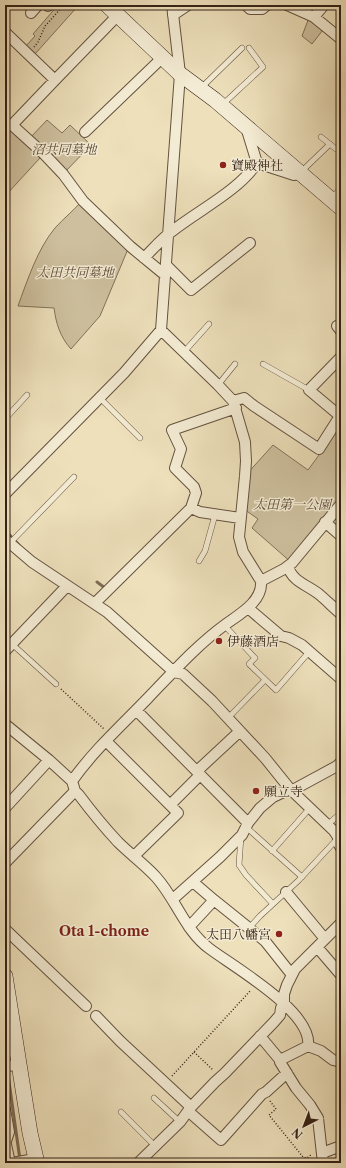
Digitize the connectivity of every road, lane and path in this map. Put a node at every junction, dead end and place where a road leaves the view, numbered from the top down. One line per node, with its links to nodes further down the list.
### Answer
1 (64, 5): 14 (path)
2 (188, 5): 8 (street)
3 (246, 5): 4 (street)
4 (267, 5)
5 (287, 5): 9 (street)
6 (324, 5): 9 (street)
7 (113, 10): 15 (street); 17 (street)
8 (173, 10): 16 (street)
9 (314, 17): 11 (street)
10 (5, 32): 14 (street)
11 (341, 39)
12 (242, 48): 18 (lane)
13 (250, 48): 19 (lane)
14 (27, 53): 17 (street)
15 (163, 57): 16 (street); 21 (street)
16 (180, 74): 18 (street); 28 (street)
17 (55, 80): 30 (street)
18 (200, 89): 19 (street)
19 (221, 106): 20 (street)
20 (246, 127): 25 (street); 26 (street)
21 (85, 132)
22 (321, 136): 23 (lane)
23 (330, 144): 24 (lane); 26 (lane)
24 (336, 149)
25 (256, 163): 26 (street); 28 (street)
26 (300, 173): 27 (street)
27 (338, 199)
28 (168, 234): 30 (street); 31 (street)
29 (250, 243): 31 (street)
30 (144, 258): 31 (street)
31 (165, 270): 33 (street)
32 (209, 324): 34 (lane)
33 (161, 330): 34 (street); 41 (street)
34 (184, 352): 38 (street)
35 (341, 357): 39 (street)
36 (235, 364): 38 (lane)
37 (262, 364): 39 (lane)
38 (218, 384): 42 (street)
39 (309, 390): 43 (street)
40 (26, 395): 44 (lane)
41 (100, 398): 45 (lane); 47 (street)
42 (234, 404): 43 (street); 49 (street); 51 (street)
43 (339, 411)
44 (5, 419)
45 (140, 438)
46 (74, 477): 54 (lane)
47 (5, 494)
48 (341, 504): 52 (street)
49 (191, 508): 50 (street); 59 (street)
50 (215, 515): 51 (street); 55 (lane)
51 (240, 518): 57 (street)
52 (325, 522): 53 (street); 56 (street)
53 (341, 536)
54 (11, 540): 58 (street)
55 (198, 561)
56 (288, 566): 57 (street); 61 (street)
57 (261, 581): 60 (street)
58 (67, 586): 59 (street); 63 (street)
59 (95, 603): 65 (street)
60 (248, 608): 62 (street); 64 (street)
61 (341, 614)
62 (224, 625): 65 (street); 67 (lane)
63 (8, 648): 68 (lane)
64 (309, 652): 66 (street); 67 (lane)
65 (174, 672): 69 (street); 70 (street)
66 (341, 678)
67 (265, 680): 70 (lane)
68 (56, 684): 73 (path)
69 (136, 710): 73 (street); 76 (street)
70 (228, 718): 72 (street)
71 (5, 724): 74 (street)
72 (240, 731): 76 (street); 78 (street)
73 (108, 738): 77 (street); 79 (street)
74 (49, 760): 77 (street); 80 (street)
75 (341, 762): 78 (street)
76 (199, 773): 79 (street); 84 (street)
77 (73, 786): 88 (street); 89 (street)
78 (290, 790): 81 (street); 84 (street)
79 (170, 805): 88 (street)
80 (5, 808)
81 (309, 809): 83 (street); 87 (lane)
82 (341, 813): 83 (lane)
83 (327, 825): 85 (street)
84 (245, 828): 87 (lane); 91 (street); 95 (lane)
85 (338, 837): 86 (street); 90 (lane)
86 (341, 848)
87 (272, 851): 90 (lane)
88 (134, 856): 93 (street)
89 (5, 863)
90 (302, 877): 92 (lane)
91 (193, 882): 93 (street); 94 (street)
92 (286, 892): 95 (lane); 100 (street)
93 (173, 899): 97 (street)
94 (214, 900): 97 (street); 98 (street)
95 (273, 904): 98 (lane)
96 (341, 923): 100 (street)
97 (189, 927): 104 (street)
98 (249, 928): 102 (street)
99 (5, 929): 107 (street)
100 (325, 938): 101 (street)
101 (316, 947): 102 (street); 103 (street)
102 (292, 975): 106 (street)
103 (341, 975)
104 (258, 982): 106 (street); 111 (path)
105 (6, 984): 114 (street)
106 (284, 1003): 109 (street); 110 (street)
107 (86, 1006)
108 (96, 1016): 117 (street)
109 (260, 1036): 112 (street); 116 (street)
110 (308, 1046): 112 (street); 113 (street)
111 (194, 1052): 116 (path); 117 (path)
112 (280, 1060): 115 (street)
113 (341, 1062)
114 (11, 1066): 128 (street)
115 (287, 1074): 118 (street); 127 (street)
116 (220, 1077): 121 (street)
117 (166, 1083): 121 (street)
118 (265, 1093): 121 (street); 127 (path)
119 (154, 1098): 123 (lane)
120 (5, 1109): 124 (street)
121 (189, 1109): 123 (street)
122 (121, 1112): 125 (lane)
123 (180, 1122): 125 (street)
124 (6, 1140): 129 (street)
125 (155, 1146): 130 (street)
126 (341, 1146): 127 (street)
127 (322, 1154)
128 (32, 1161): 129 (street)
129 (11, 1163)
130 (138, 1163)

